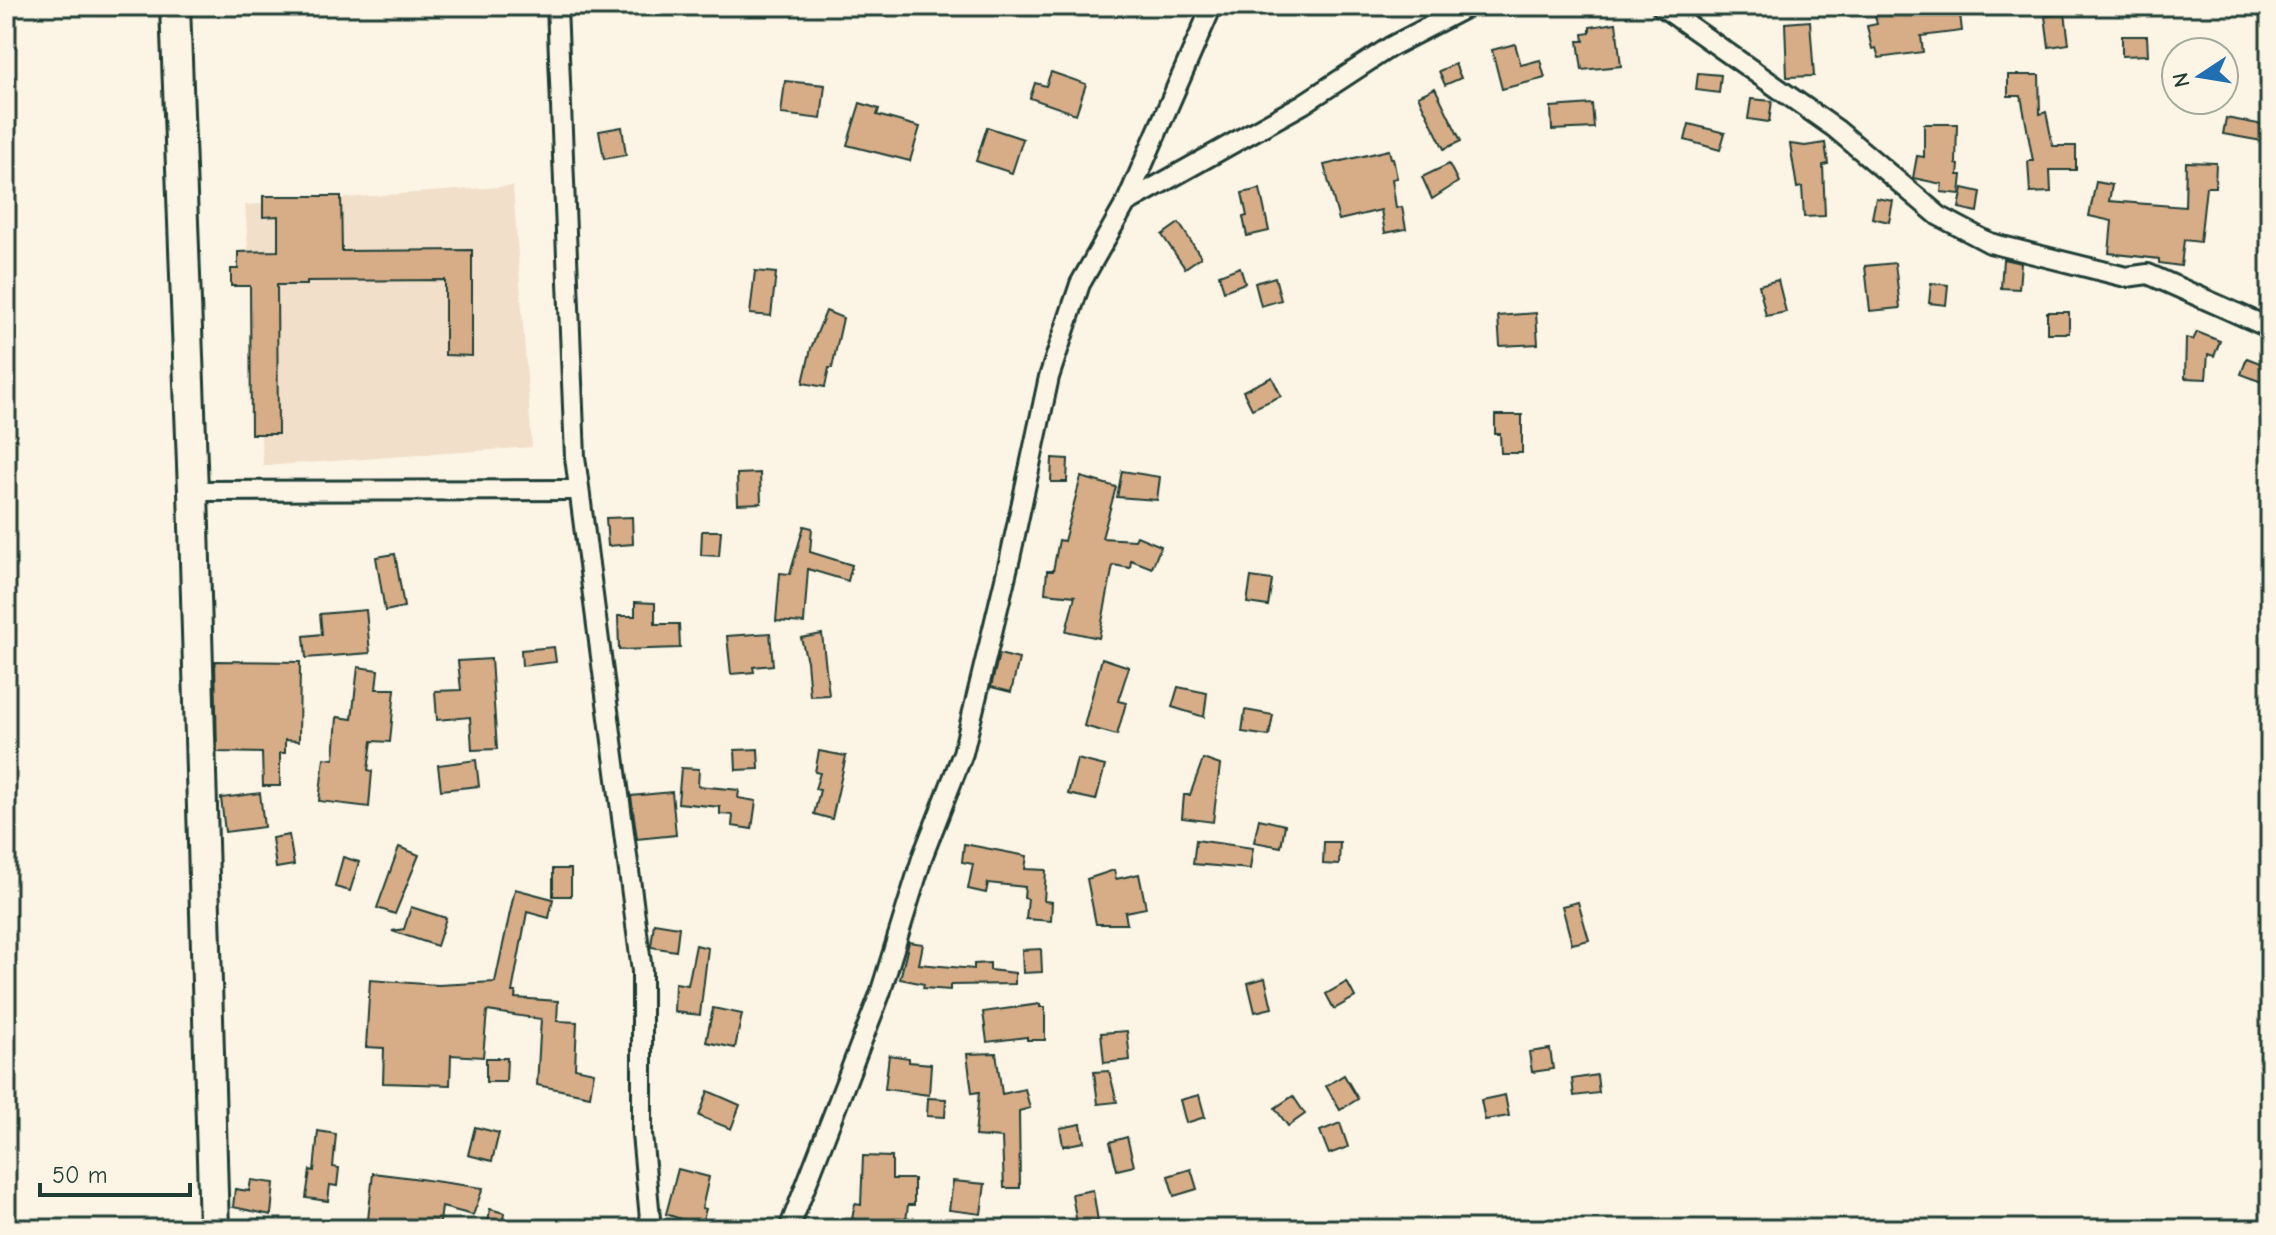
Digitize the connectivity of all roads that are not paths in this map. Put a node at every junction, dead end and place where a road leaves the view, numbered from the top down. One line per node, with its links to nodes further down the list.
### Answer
1 (175, 6): 9 (main road)
2 (557, 6): 8 (street)
3 (1212, 6): 6 (street)
4 (1469, 6): 6 (street)
5 (1661, 6): 7 (street)
6 (1126, 203): 12 (street)
7 (2270, 328)
8 (578, 490): 9 (street); 11 (street)
9 (193, 491): 10 (main road)
10 (214, 1229)
11 (651, 1229)
12 (789, 1229)

